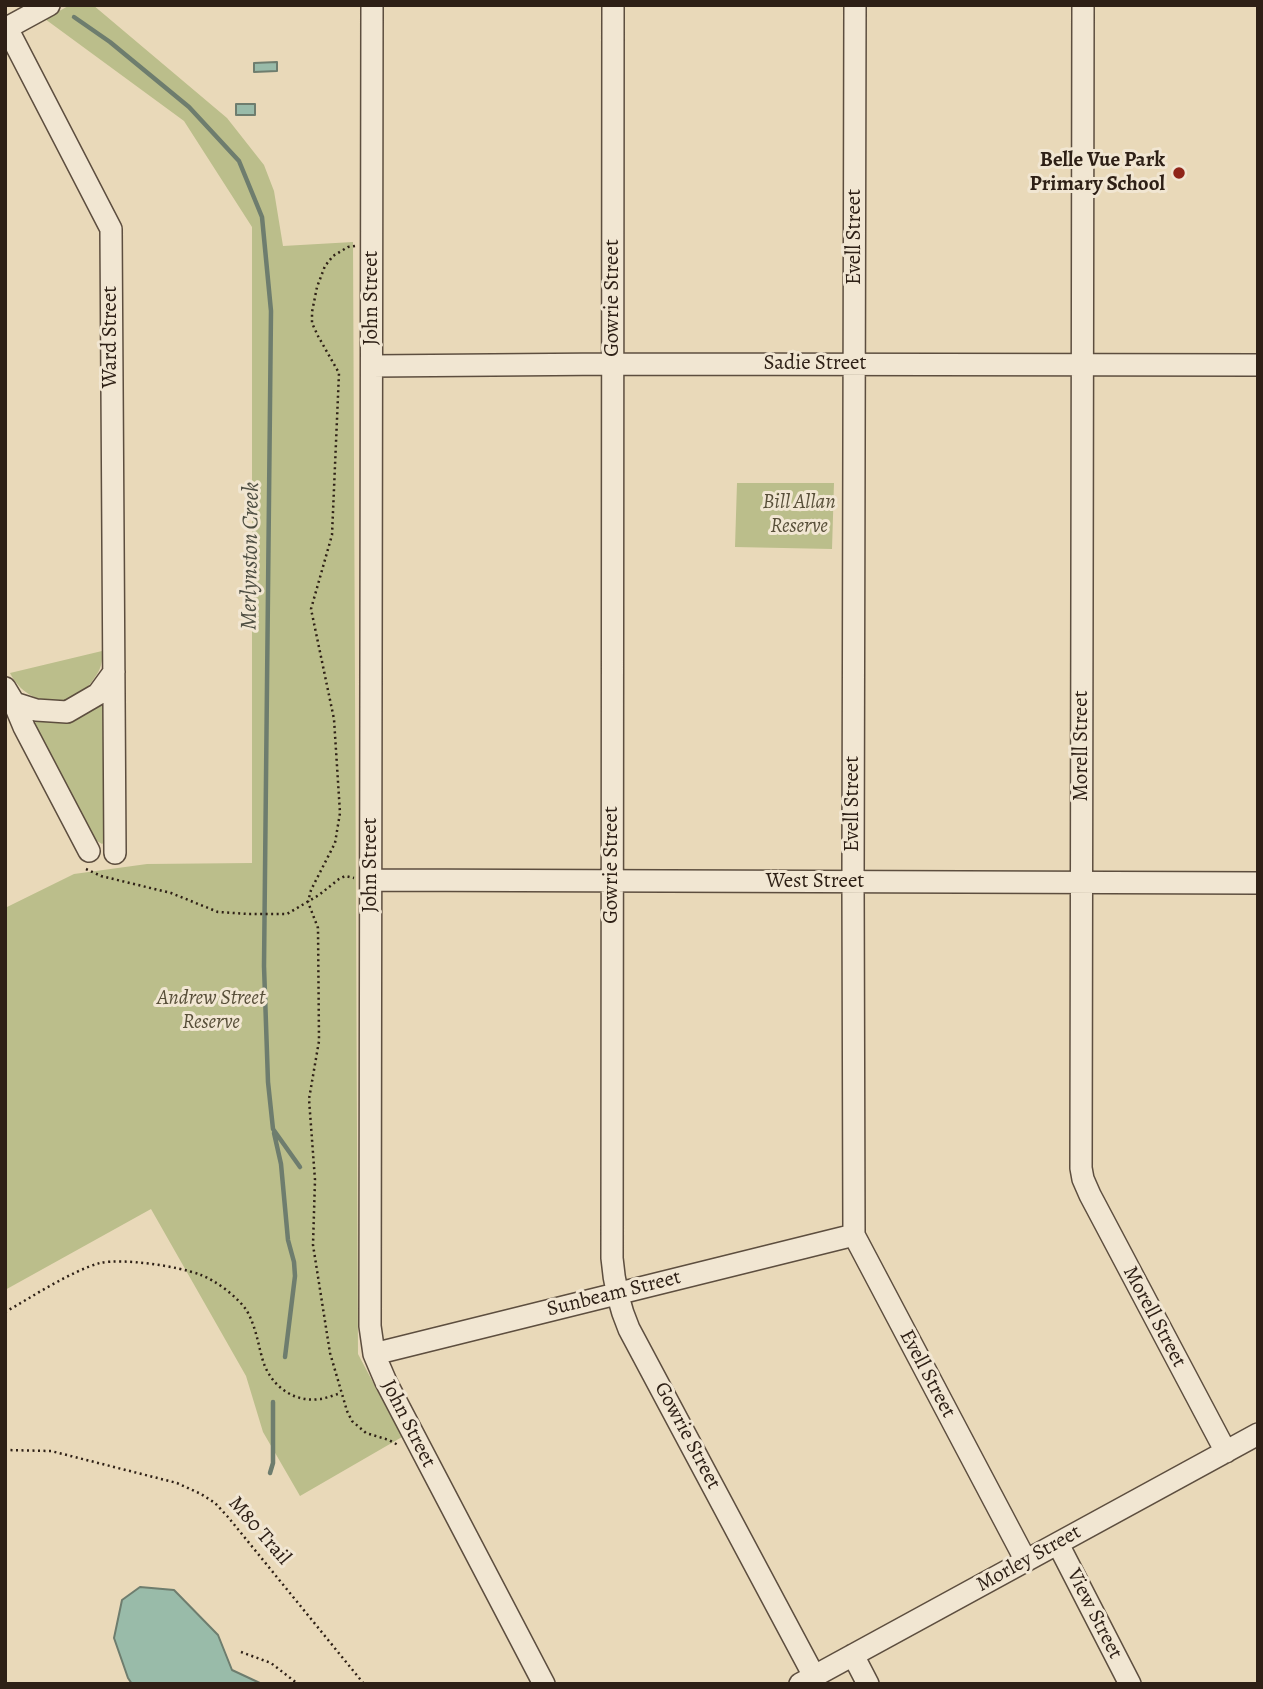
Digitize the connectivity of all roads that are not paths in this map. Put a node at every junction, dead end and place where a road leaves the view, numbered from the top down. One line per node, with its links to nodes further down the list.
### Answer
1 (49, 5): 6 (street)
2 (372, 5): 11 (street, John Street)
3 (613, 5): 7 (street, Gowrie Street)
4 (855, 5): 8 (street, Evell Street)
5 (1083, 5): 9 (street, Morell Street)
6 (6, 28): 12 (street, Ward Street)
7 (613, 364): 8 (street, Sadie Street); 11 (street, Sadie Street); 17 (street, Gowrie Street)
8 (854, 365): 9 (street, Sadie Street); 18 (street, Evell Street)
9 (1082, 365): 10 (street, Sadie Street); 19 (street, Morell Street)
10 (1258, 365)
11 (372, 366): 16 (street, John Street)
12 (114, 671): 13 (street); 14 (street, Ward Street)
13 (9, 696): 15 (street)
14 (115, 853)
15 (87, 859)
16 (372, 880): 17 (street, West Street); 23 (street, John Street)
17 (612, 882): 18 (street, West Street); 22 (street, Gowrie Street)
18 (853, 882): 19 (street, West Street); 21 (street, Evell Street)
19 (1081, 883): 20 (street, West Street); 25 (street, Morell Street)
20 (1258, 883)
21 (854, 1235): 22 (street, Sunbeam Street); 27 (street, Evell Street)
22 (617, 1294): 23 (street, Sunbeam Street); 29 (street, Gowrie Street)
23 (374, 1354): 30 (street, John Street)
24 (1258, 1434): 25 (street, Morley Street)
25 (1226, 1452): 26 (street, Morley Street)
26 (1058, 1544): 27 (street, Morley Street); 32 (street, View Street)
27 (1026, 1561): 28 (street, Morley Street)
28 (853, 1655): 29 (street, Morley Street); 31 (street)
29 (807, 1680)
30 (544, 1684)
31 (869, 1684)
32 (1130, 1684)

